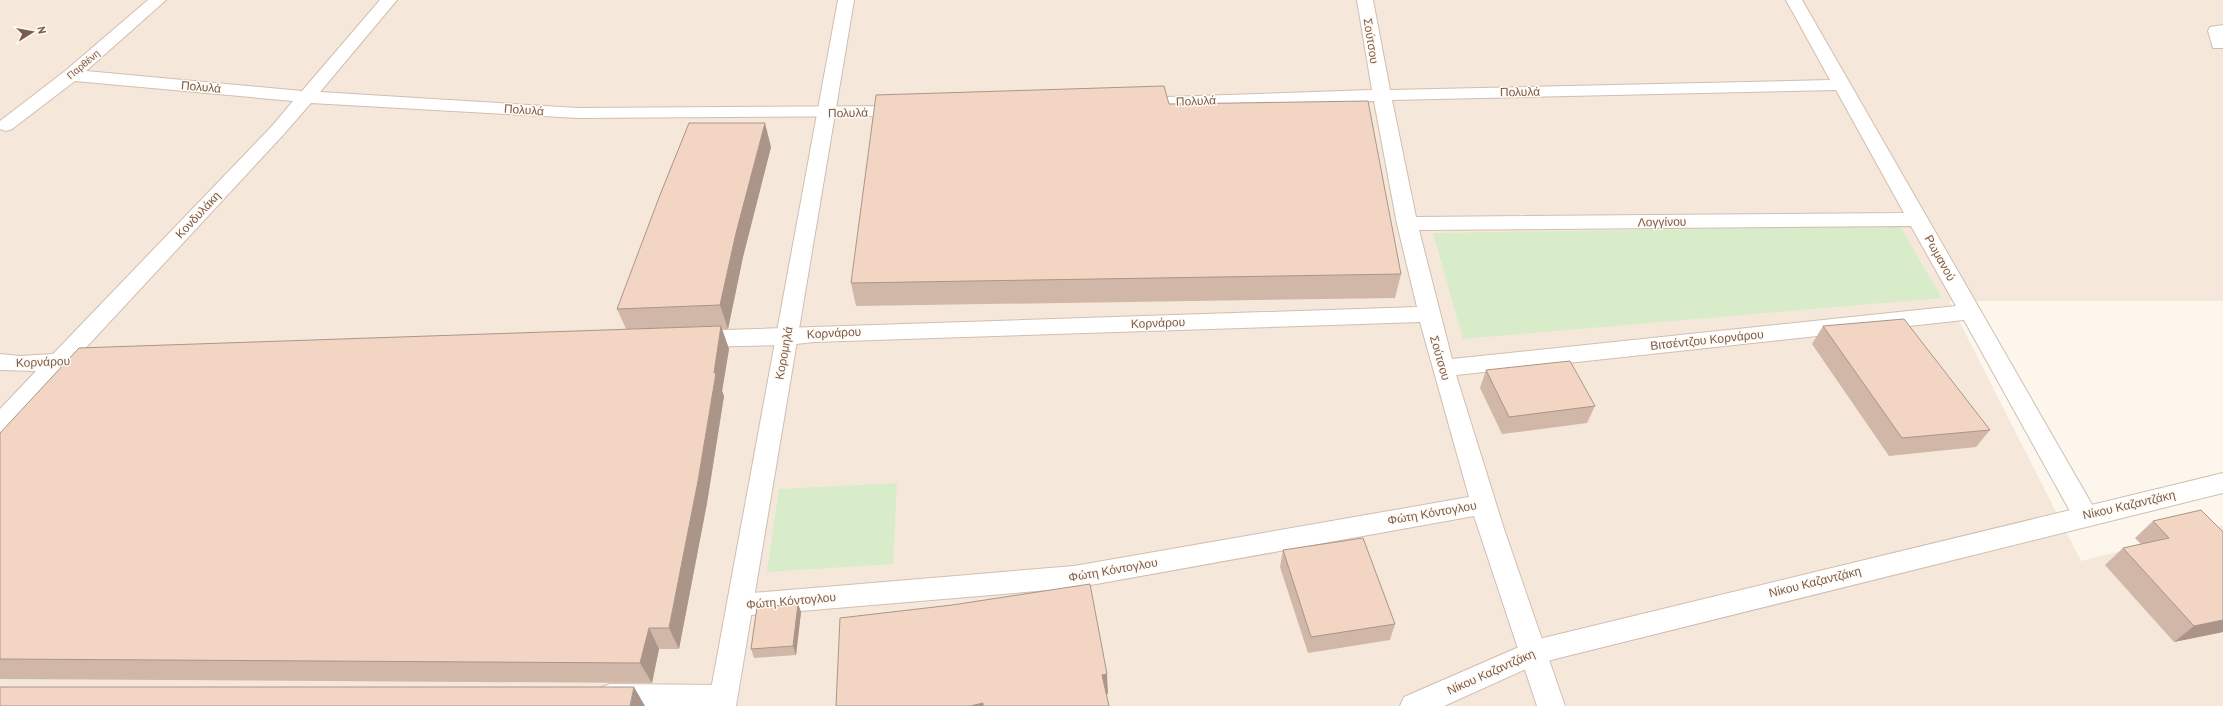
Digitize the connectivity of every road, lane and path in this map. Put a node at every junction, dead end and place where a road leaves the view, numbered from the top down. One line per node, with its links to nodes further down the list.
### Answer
1 (158, 0): 6 (street, Παρθένη)
2 (389, 0): 8 (street, Κονδυλάκη)
3 (846, 0): 12 (street, Κορομηλά)
4 (1365, 0): 9 (street, Σούτσου)
5 (1794, 0): 7 (street, Ρωμανού)
6 (71, 74): 8 (street, Πολυλά); 13 (street, Παρθένη)
7 (1843, 85): 9 (street, Πολυλά); 14 (street, Ρωμανού)
8 (307, 96): 12 (street, Πολυλά); 22 (street, Κονδυλάκη)
9 (1380, 96): 10 (street, Πολυλά); 15 (street, Σούτσου)
10 (1118, 104)
11 (919, 110): 12 (street, Πολυλά)
12 (826, 113): 18 (street, Κορομηλά)
13 (6, 125)
14 (1918, 219): 15 (street, Λογγίνου); 16 (street, Ρωμανού)
15 (1407, 224): 17 (street, Σούτσου)
16 (1970, 312): 23 (street, Βιτσέντζου Κορνάρου); 27 (street, Ρωμανού)
17 (1428, 314): 18 (street, Κορνάρου); 23 (street, Σούτσου)
18 (786, 337): 19 (street, Κορνάρου); 28 (street, Κορομηλά)
19 (671, 340)
20 (117, 359): 22 (street, Κορνάρου)
21 (0, 362): 22 (street, Κορνάρου)
22 (60, 362): 24 (street, Κονδυλάκη)
23 (1443, 368): 26 (street, Σούτσου)
24 (0, 424)
25 (2223, 483): 27 (street, Νίκου Καζαντζάκη)
26 (1483, 504): 28 (street, Φώτη Κόντογλου); 29 (street, Σούτσου)
27 (2085, 515): 29 (street, Νίκου Καζαντζάκη)
28 (740, 605): 31 (street, Κορομηλά)
29 (1535, 652): 32 (street, Νίκου Καζαντζάκη); 33 (street, Σούτσου)
30 (588, 697): 31 (street)
31 (722, 702)
32 (1414, 706)
33 (1551, 706)

